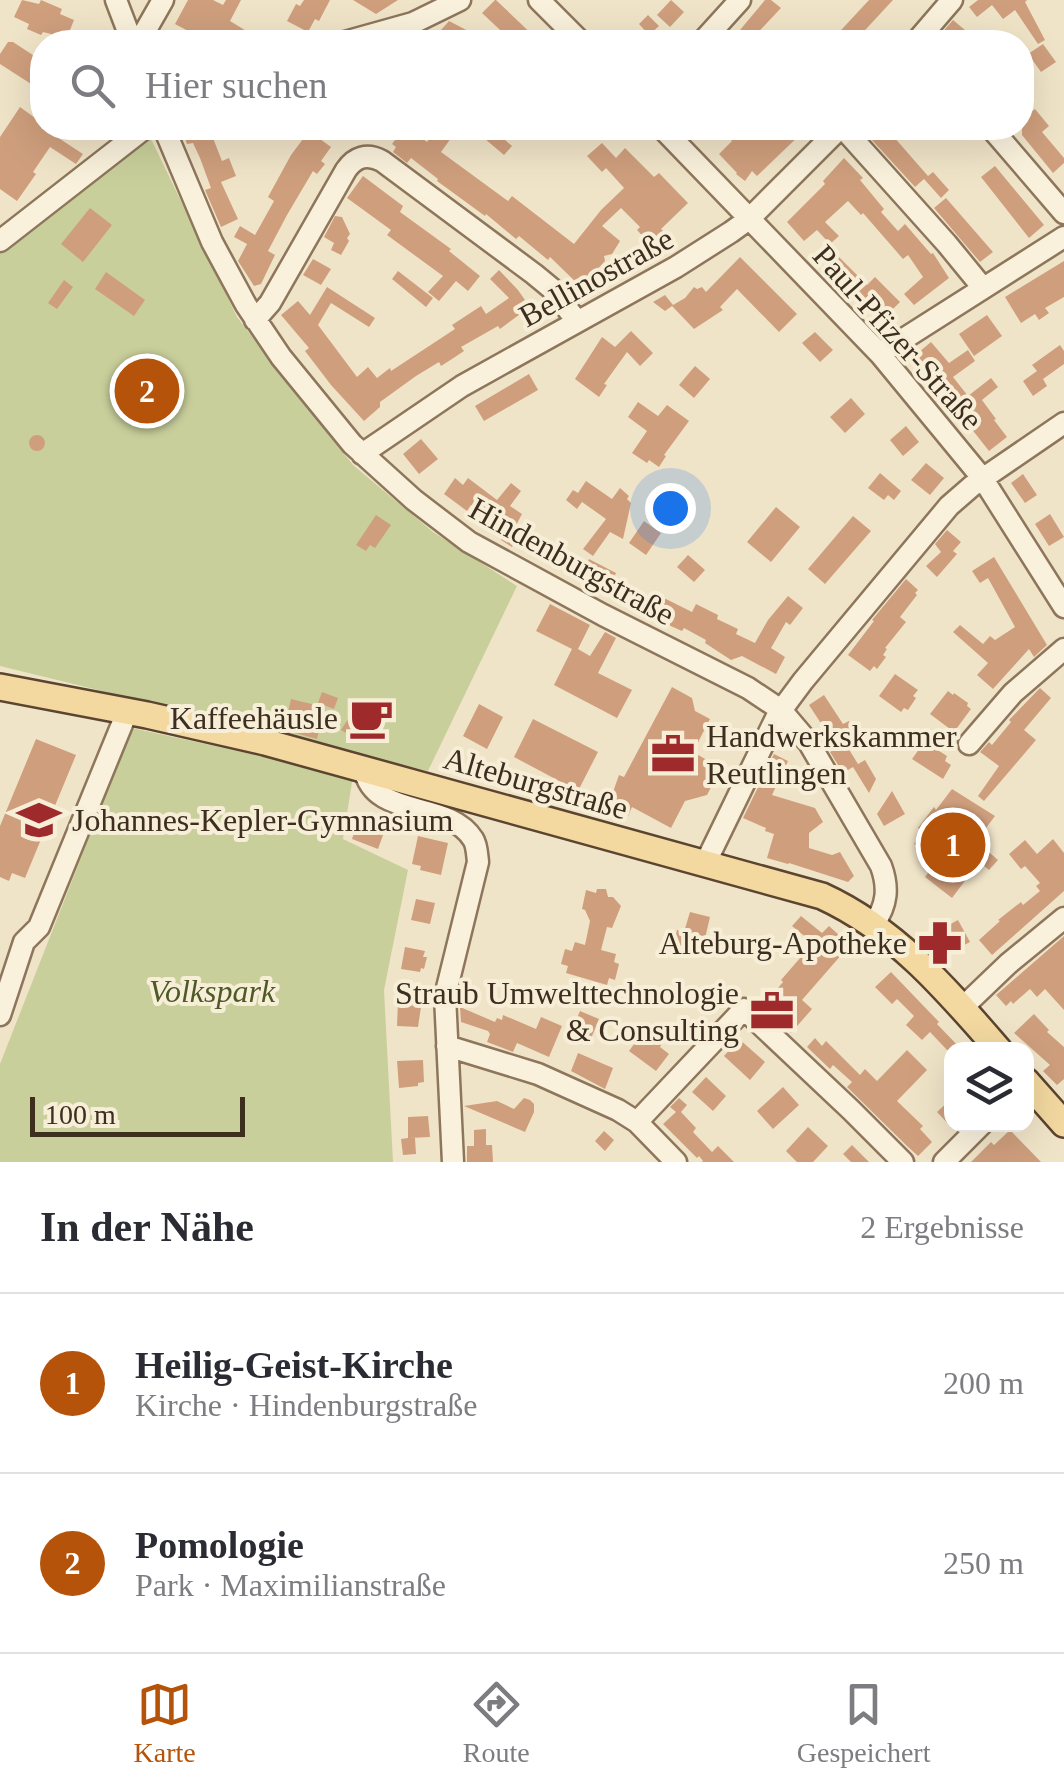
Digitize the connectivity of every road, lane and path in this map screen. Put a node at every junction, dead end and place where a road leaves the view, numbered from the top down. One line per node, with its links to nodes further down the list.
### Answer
1 (116, 0): 7 (street)
2 (162, 0): 8 (street)
3 (460, 0): 9 (street)
4 (539, 0): 10 (street)
5 (740, 0): 11 (street)
6 (952, 0): 12 (street)
7 (130, 30)
8 (143, 30)
9 (388, 30)
10 (569, 30)
11 (713, 30)
12 (926, 30)
13 (130, 140): 22 (street)
14 (169, 140): 24 (street, Hindenburgstraße)
15 (673, 140): 20 (street, Paul-Pfizer-Straße)
16 (829, 140): 20 (street, Bellinostraße)
17 (852, 140): 23 (street)
18 (1001, 140): 19 (street)
19 (1064, 213)
20 (749, 219): 25 (street, Bellinostraße); 26 (street, Paul-Pfizer-Straße)
21 (1064, 237): 23 (street)
22 (0, 241)
23 (983, 288): 26 (street)
24 (255, 320): 25 (street); 28 (street, Hindenburgstraße)
25 (577, 321): 28 (street, Bellinostraße)
26 (880, 354): 29 (street, Paul-Pfizer-Straße)
27 (1064, 423): 29 (street)
28 (362, 454): 33 (street, Hindenburgstraße)
29 (982, 479): 30 (street, Paul-Pfizer-Straße); 33 (street)
30 (1064, 607)
31 (1064, 650): 35 (street)
32 (0, 687): 34 (main road, Alteburgstraße)
33 (781, 710): 37 (street); 39 (street, Hindenburgstraße)
34 (128, 712): 36 (main road, Alteburgstraße); 41 (street)
35 (969, 744)
36 (364, 768): 37 (main road, Alteburgstraße); 43 (street)
37 (705, 864): 39 (main road, Alteburgstraße)
38 (1064, 918): 40 (street)
39 (874, 924): 40 (main road, Alteburgstraße)
40 (962, 1008): 42 (main road, Alteburgstraße)
41 (0, 1015)
42 (992, 1042)
43 (447, 1046): 46 (street); 48 (street)
44 (1034, 1088): 45 (main road)
45 (1060, 1111)
46 (637, 1122): 49 (street); 50 (street)
47 (974, 1132): 51 (street)
48 (452, 1162)
49 (676, 1162)
50 (903, 1162)
51 (944, 1162)

